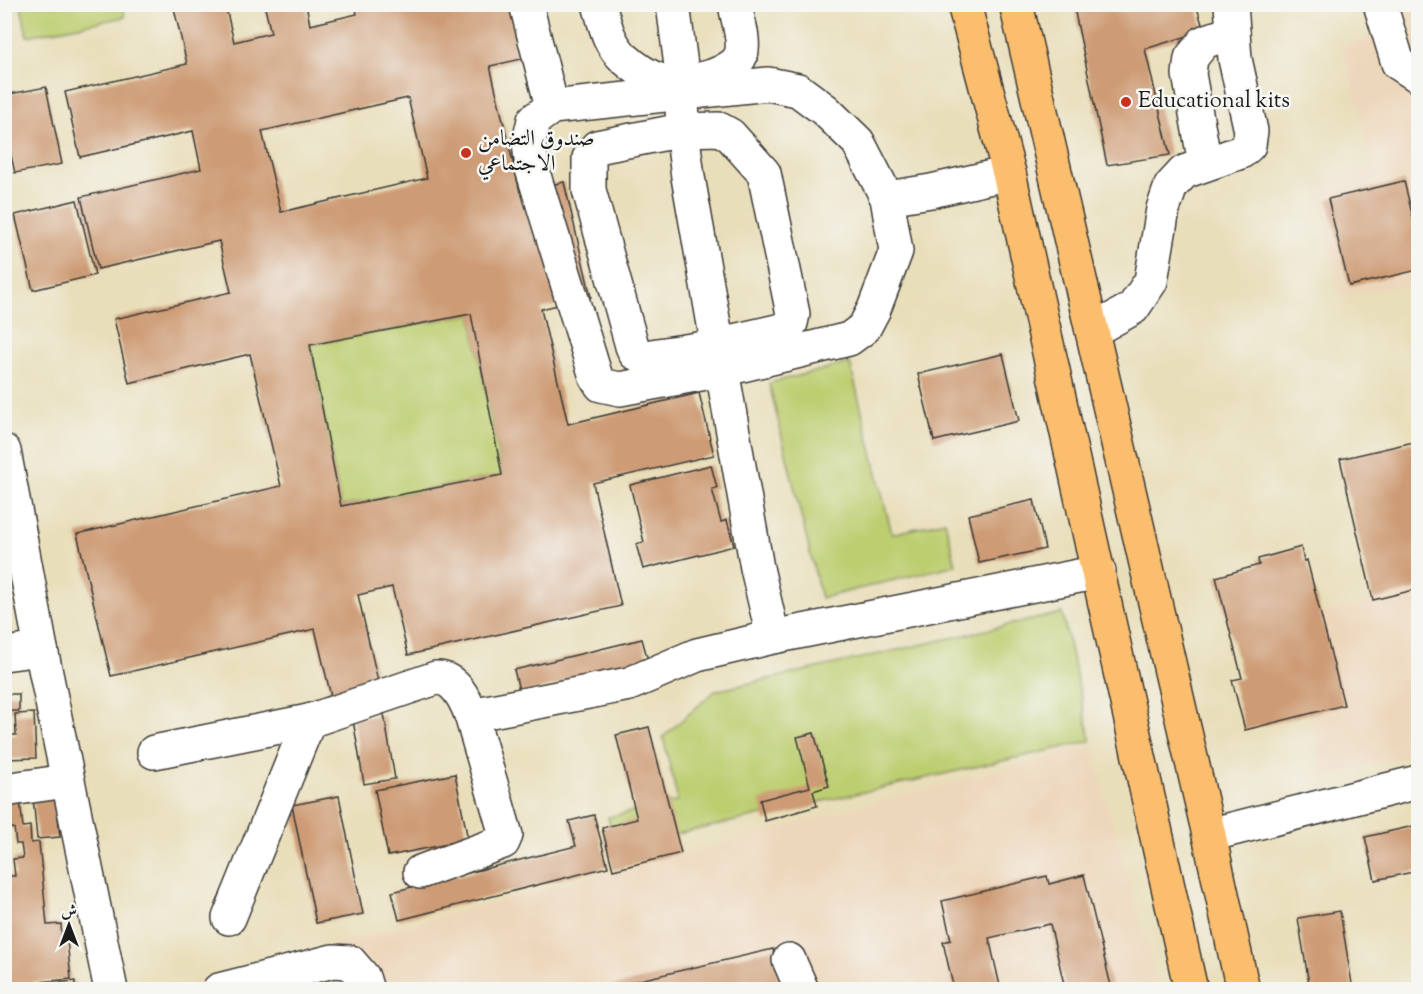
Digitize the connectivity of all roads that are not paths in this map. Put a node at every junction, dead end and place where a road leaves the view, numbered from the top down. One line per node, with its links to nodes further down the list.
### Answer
1 (526, 4): 11 (street)
2 (599, 4): 10 (street)
3 (673, 4): 10 (street)
4 (735, 4): 10 (street)
5 (964, 4): 14 (main road)
6 (1016, 4): 16 (main road)
7 (1380, 4): 9 (street)
8 (1232, 18): 13 (street); 13 (street)
9 (1419, 76)
10 (683, 87): 11 (street); 12 (street); 15 (street)
11 (552, 107): 17 (street)
12 (682, 130): 17 (street); 17 (street); 17 (street)
13 (1205, 164): 16 (street)
14 (1009, 173): 15 (street); 20 (main road)
15 (887, 198): 17 (street)
16 (1092, 331): 30 (main road)
17 (720, 357): 21 (street)
18 (4, 451): 19 (street)
19 (10, 507): 22 (street)
20 (1099, 572): 21 (street); 38 (main road)
21 (772, 637): 24 (street)
22 (41, 649): 23 (street); 27 (street)
23 (4, 654)
24 (471, 715): 25 (street); 31 (street)
25 (309, 721): 26 (street); 32 (street)
26 (154, 752)
27 (67, 781): 29 (street); 34 (street)
28 (1419, 782): 30 (street)
29 (4, 790)
30 (1209, 835): 39 (main road)
31 (420, 872)
32 (229, 918)
33 (789, 960): 37 (street)
34 (111, 990)
35 (219, 990): 36 (street)
36 (367, 990)
37 (802, 990)
38 (1191, 990)
39 (1243, 990)

